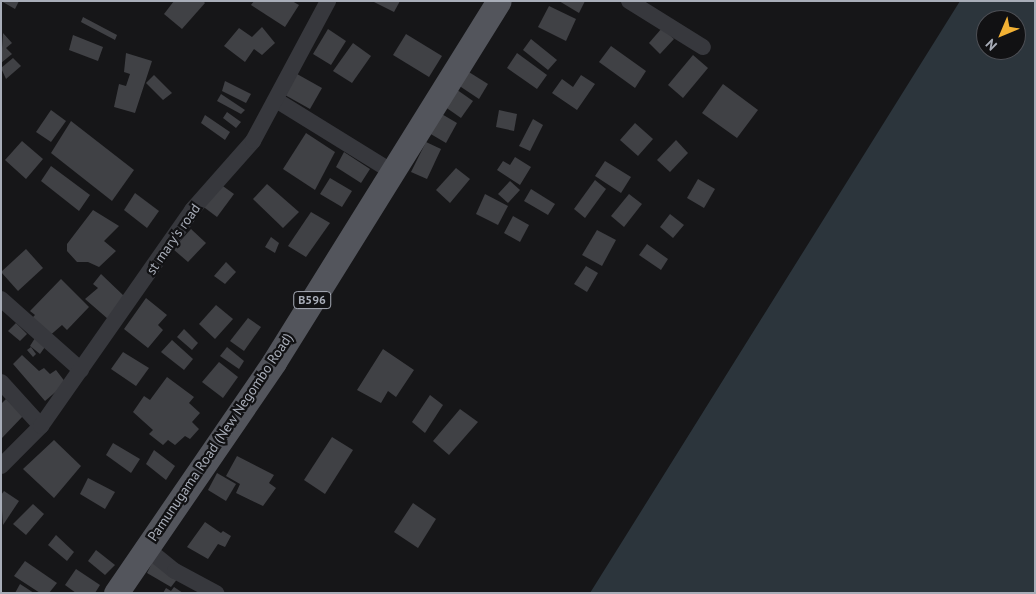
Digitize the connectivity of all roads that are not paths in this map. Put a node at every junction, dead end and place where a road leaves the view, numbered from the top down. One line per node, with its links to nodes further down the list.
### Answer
1 (328, 1): 5 (street, st mary's road)
2 (499, 1): 6 (main road, Pamunugama Road (New Negombo Road) / B596)
3 (629, 1): 4 (street)
4 (703, 47)
5 (276, 100): 6 (street); 8 (street, st mary's road)
6 (391, 171): 12 (main road, Pamunugama Road (New Negombo Road) / B596)
7 (1, 299): 8 (street)
8 (81, 370): 10 (street, st mary's road)
9 (1, 382): 10 (street)
10 (41, 426): 11 (street, st mary's road)
11 (1, 466)
12 (145, 547): 13 (main road, Pamunugama Road (New Negombo Road) / B596); 14 (street)
13 (116, 593)
14 (216, 593)

